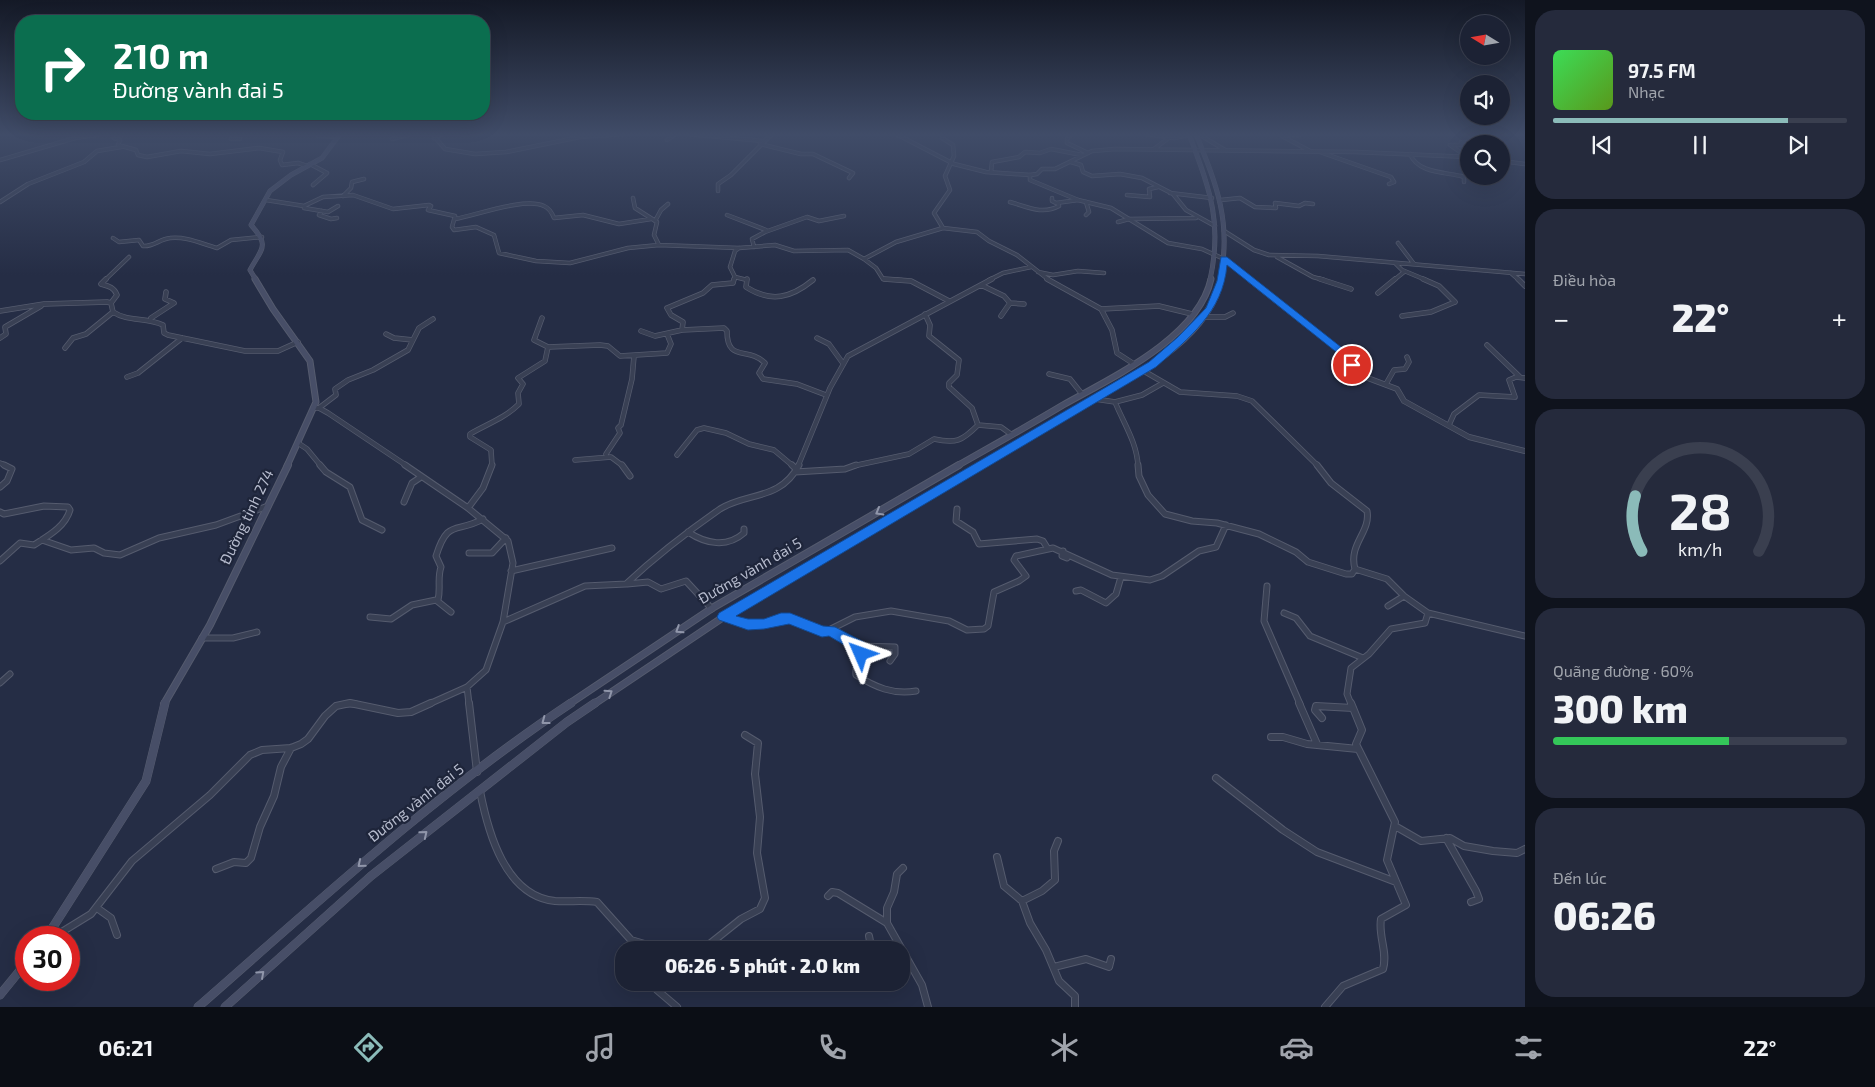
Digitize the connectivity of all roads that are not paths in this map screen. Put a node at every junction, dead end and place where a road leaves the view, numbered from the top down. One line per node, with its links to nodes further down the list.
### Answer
1 (36, 181): 25 (street)
2 (284, 181): 22 (main road)
3 (318, 181): 13 (street)
4 (356, 181): 18 (street)
5 (722, 181): 15 (street)
6 (947, 181): 45 (street)
7 (1032, 181): 23 (street)
8 (1147, 181): 14 (street)
9 (1206, 181): 21 (main road, Đường vành đai 5)
10 (1214, 181): 24 (main road, Đường vành đai 5)
11 (1393, 181): 12 (street)
12 (1389, 184)
13 (313, 185)
14 (1160, 187): 16 (street); 17 (street)
15 (718, 191)
16 (1170, 192): 21 (street); 39 (street)
17 (1127, 195)
18 (342, 197): 31 (street); 40 (street)
19 (633, 198): 38 (street)
20 (1052, 198): 28 (street)
21 (1212, 198): 44 (main road, Đường vành đai 5)
22 (266, 200): 31 (street); 48 (main road)
23 (1078, 200): 27 (street); 28 (street)
24 (1221, 200): 30 (street); 47 (main road, Đường vành đai 5)
25 (0, 202)
26 (1010, 202): 28 (street)
27 (1086, 202): 35 (street); 41 (street)
28 (1058, 203)
29 (668, 204): 42 (street)
30 (1313, 204)
31 (295, 206): 33 (street)
32 (338, 206): 33 (street)
33 (322, 211): 37 (street)
34 (727, 215): 46 (street)
35 (1086, 215)
36 (844, 216): 46 (street)
37 (338, 218)
38 (651, 218): 40 (street); 42 (street)
39 (1197, 218): 41 (street); 44 (street)
40 (455, 219): 51 (street)
41 (1130, 219): 43 (street); 54 (street)
42 (655, 221): 51 (street)
43 (1118, 222)
44 (1215, 226): 54 (main road, Đường vành đai 5)
45 (943, 228): 58 (street); 61 (street)
46 (766, 230): 52 (street)
47 (1224, 231): 55 (street); 57 (main road, Đường vành đai 5)
48 (262, 237): 49 (street); 99 (main road, Đường tỉnh 274)
49 (113, 238)
50 (1398, 243): 60 (street)
51 (658, 245): 53 (street)
52 (754, 247): 53 (street); 58 (street)
53 (739, 248): 67 (street)
54 (1214, 254): 57 (street); 84 (main road, Đường vành đai 5)
55 (1274, 255): 59 (street); 71 (street)
56 (129, 257): 75 (street)
57 (1224, 258): 87 (main road, Đường vành đai 5); 113 (street)
58 (864, 259): 74 (street)
59 (1395, 263): 60 (street); 63 (street)
60 (1414, 264): 65 (street)
61 (1031, 267): 62 (street); 69 (street)
62 (1037, 272): 64 (street); 79 (street)
63 (1404, 272): 73 (street); 86 (street)
64 (1104, 273)
65 (1512, 273): 66 (street); 70 (street)
66 (1525, 274)
67 (735, 277): 68 (street); 91 (street)
68 (813, 280)
69 (981, 285): 74 (street); 76 (street)
70 (1525, 286)
71 (1351, 288)
72 (166, 292): 88 (street)
73 (1378, 293)
74 (949, 302): 83 (street)
75 (111, 303): 77 (street); 81 (street)
76 (1010, 303): 78 (street); 85 (street)
77 (44, 304): 80 (street); 95 (street)
78 (1024, 304)
79 (1101, 309): 84 (street); 106 (street)
80 (0, 311)
81 (113, 312): 88 (street); 102 (street)
82 (1233, 313): 87 (street)
83 (925, 314): 105 (street); 119 (street)
84 (1192, 314): 106 (main road, Đường vành đai 5)
85 (1001, 316)
86 (1402, 316)
87 (1202, 317): 107 (main road, Đường vành đai 5)
88 (151, 318): 96 (street)
89 (542, 318): 101 (street)
90 (433, 319): 98 (street)
91 (682, 330): 94 (street); 115 (street)
92 (641, 331): 94 (street)
93 (386, 334): 98 (street)
94 (667, 334): 103 (street)
95 (0, 338)
96 (182, 338): 99 (street); 109 (street)
97 (817, 338): 105 (street)
98 (413, 340): 118 (street)
99 (298, 342): 118 (main road, Đường tỉnh 274)
100 (1487, 345): 110 (street)
101 (548, 347): 103 (street); 134 (street)
102 (65, 348)
103 (634, 356): 124 (street)
104 (1407, 357): 113 (street)
105 (842, 362): 115 (street)
106 (1134, 364): 114 (main road, Đường vành đai 5)
107 (1142, 370): 112 (street); 116 (main road, Đường vành đai 5)
108 (1049, 374): 114 (street)
109 (127, 377)
110 (1520, 377): 111 (street); 120 (street)
111 (1525, 378)
112 (1163, 383): 117 (street); 150 (street)
113 (1386, 384): 120 (street)
114 (1082, 394): 121 (main road, Đường vành đai 5)
115 (826, 395): 128 (street)
116 (1094, 399): 117 (street); 164 (main road, Đường vành đai 5)
117 (1115, 402): 138 (street)
118 (316, 408): 122 (main road, Đường tỉnh 274); 129 (street)
119 (978, 425): 121 (street); 128 (street)
120 (1448, 426): 123 (street)
121 (1012, 435): 159 (main road, Đường vành đai 5, one-way to 159)
122 (298, 443): 133 (main road, Đường tỉnh 274); 140 (street)
123 (1525, 451)
124 (606, 454): 126 (street); 130 (street)
125 (677, 455): 128 (street)
126 (574, 460)
127 (0, 463): 131 (street)
128 (796, 471): 141 (street)
129 (421, 476): 132 (street); 134 (street)
130 (630, 476)
131 (0, 487)
132 (404, 502)
133 (268, 506): 143 (street); 169 (main road, Đường tỉnh 274)
134 (468, 508): 137 (street)
135 (958, 509): 145 (street)
136 (0, 512): 143 (street)
137 (483, 519): 142 (street); 157 (street)
138 (1226, 525): 150 (street); 152 (street)
139 (744, 529): 141 (street)
140 (382, 530)
141 (688, 532): 153 (street)
142 (506, 538): 147 (street); 151 (street)
143 (42, 540): 149 (street)
144 (612, 548): 151 (street)
145 (1048, 549): 146 (street); 166 (street)
146 (1063, 551): 148 (street); 152 (street)
147 (469, 553)
148 (1066, 558)
149 (0, 560)
150 (1355, 569): 156 (street)
151 (511, 571): 165 (street)
152 (1121, 577): 155 (street)
153 (626, 584): 159 (street); 165 (street)
154 (1267, 586): 181 (street)
155 (1076, 591)
156 (1404, 596): 158 (street); 162 (street)
157 (438, 600): 160 (street); 163 (street)
158 (1388, 606)
159 (712, 608): 184 (main road, Đường vành đai 5, one-way to 184)
160 (451, 612)
161 (1284, 612): 171 (street)
162 (1428, 613): 168 (street); 171 (street)
163 (370, 617)
164 (723, 617): 166 (street); 186 (main road, Đường vành đai 5, one-way to 164)
165 (503, 622): 175 (street)
166 (830, 631): 170 (street)
167 (257, 632): 169 (street)
168 (1525, 636)
169 (202, 638): 200 (main road, Đường tỉnh 274)
170 (859, 646): 172 (street); 176 (street)
171 (1363, 658): 177 (street)
172 (890, 661)
173 (10, 674): 174 (street)
174 (0, 683)
175 (467, 687): 182 (street); 184 (street)
176 (916, 691)
177 (1353, 708): 178 (street); 183 (street)
178 (1322, 718)
179 (745, 735): 205 (street)
180 (1271, 738): 181 (street)
181 (1317, 744): 183 (street)
182 (291, 748): 193 (street); 198 (street)
183 (1358, 749): 187 (street)
184 (477, 772): 214 (main road, Đường vành đai 5, one-way to 214)
185 (1216, 778): 194 (street)
186 (480, 789): 204 (street); 215 (main road, Đường vành đai 5, one-way to 186)
187 (1396, 826): 188 (street); 194 (street)
188 (1446, 838): 190 (street); 197 (street)
189 (1058, 841): 196 (street)
190 (1525, 850)
191 (997, 857): 196 (street)
192 (903, 868): 199 (street)
193 (216, 869)
194 (1396, 882): 219 (street)
195 (828, 896): 199 (street)
196 (1022, 901): 210 (street)
197 (1471, 902)
198 (97, 908): 201 (street); 202 (street)
199 (887, 923): 207 (street)
200 (54, 926)
201 (73, 926)
202 (117, 935)
203 (869, 936): 206 (street)
204 (634, 941)
205 (713, 941)
206 (870, 941)
207 (897, 941)
208 (1111, 959): 210 (street)
209 (910, 964): 217 (street)
210 (1054, 967): 218 (street)
211 (15, 977): 213 (main road)
212 (657, 991): 216 (street)
213 (0, 995)
214 (198, 1007)
215 (225, 1007)
216 (677, 1007)
217 (928, 1007)
218 (1076, 1007)
219 (1325, 1007)

